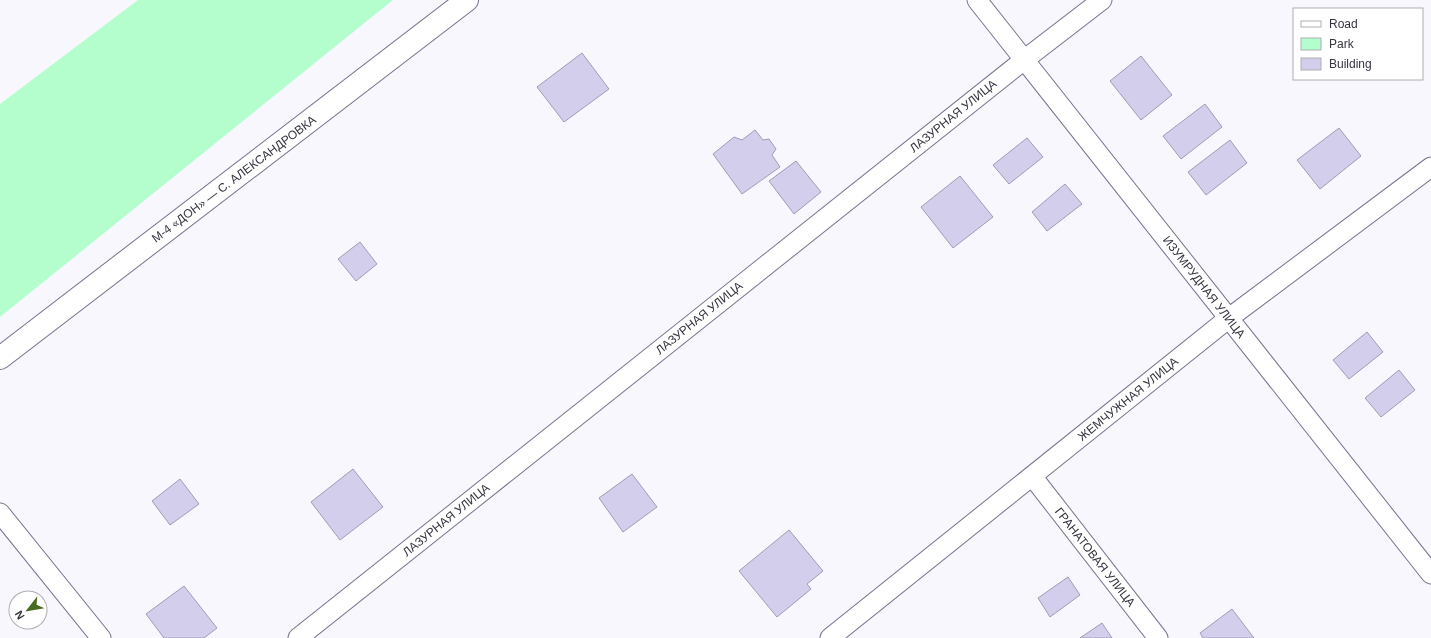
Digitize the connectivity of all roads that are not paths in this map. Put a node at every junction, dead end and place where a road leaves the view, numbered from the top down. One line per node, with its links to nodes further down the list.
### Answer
1 (467, 0): 7 (main road, М-4 «ДОН» — С. АЛЕКСАНДРОВКА)
2 (977, 0): 4 (street, ИЗУМРУДНАЯ УЛИЦА)
3 (1102, 0): 4 (street, ЛАЗУРНАЯ УЛИЦА)
4 (1024, 60): 6 (street, ИЗУМРУДНАЯ УЛИЦА); 12 (street, ЛАЗУРНАЯ УЛИЦА)
5 (1431, 167): 6 (street, ЖЕМЧУЖНАЯ УЛИЦА)
6 (1230, 318): 8 (street, ЖЕМЧУЖНАЯ УЛИЦА); 10 (street, ИЗУМРУДНАЯ УЛИЦА)
7 (0, 358)
8 (1032, 476): 13 (street, ЖЕМЧУЖНАЯ УЛИЦА); 14 (street, ГРАНАТОВАЯ УЛИЦА)
9 (0, 513): 11 (street)
10 (1431, 574)
11 (101, 638)
12 (298, 638)
13 (830, 638)
14 (1158, 638)

